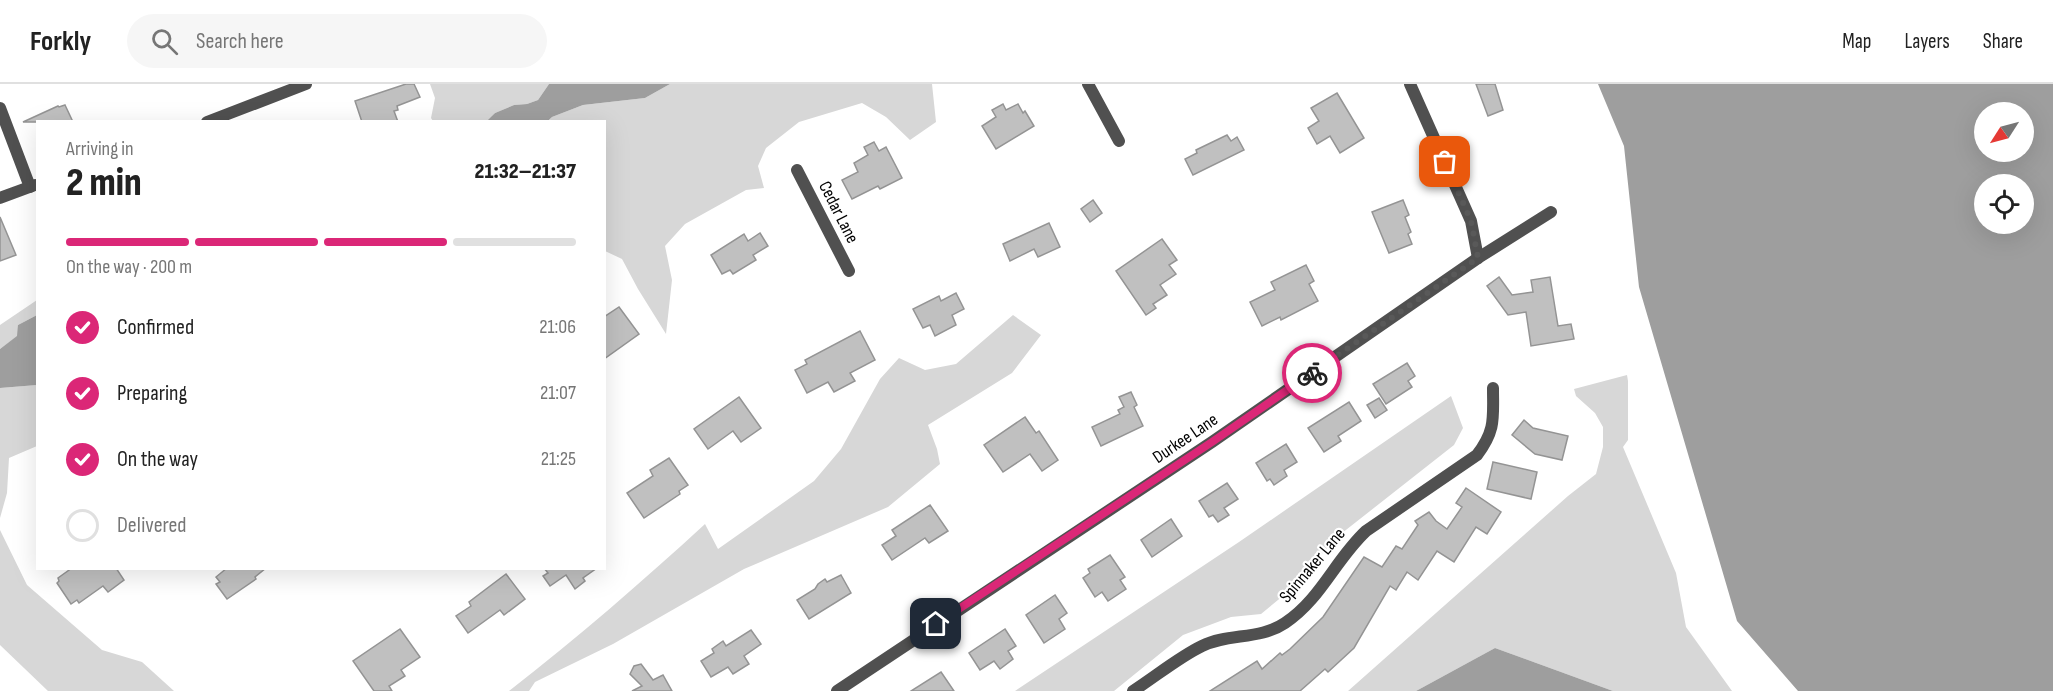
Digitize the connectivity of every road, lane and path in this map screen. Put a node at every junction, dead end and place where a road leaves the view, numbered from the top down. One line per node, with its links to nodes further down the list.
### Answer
1 (306, 84): 4 (street)
2 (1089, 84): 7 (street)
3 (1410, 84): 12 (street)
4 (287, 88): 6 (street)
5 (0, 108): 9 (street)
6 (212, 120)
7 (1119, 141)
8 (797, 170): 13 (street, Cedar Lane)
9 (34, 185): 10 (street)
10 (0, 198)
11 (1551, 212): 12 (street, Durkee Lane)
12 (1478, 258): 15 (street, Durkee Lane)
13 (849, 271)
14 (1493, 388): 16 (street, Spinnaker Lane)
15 (837, 691)
16 (1133, 691)

